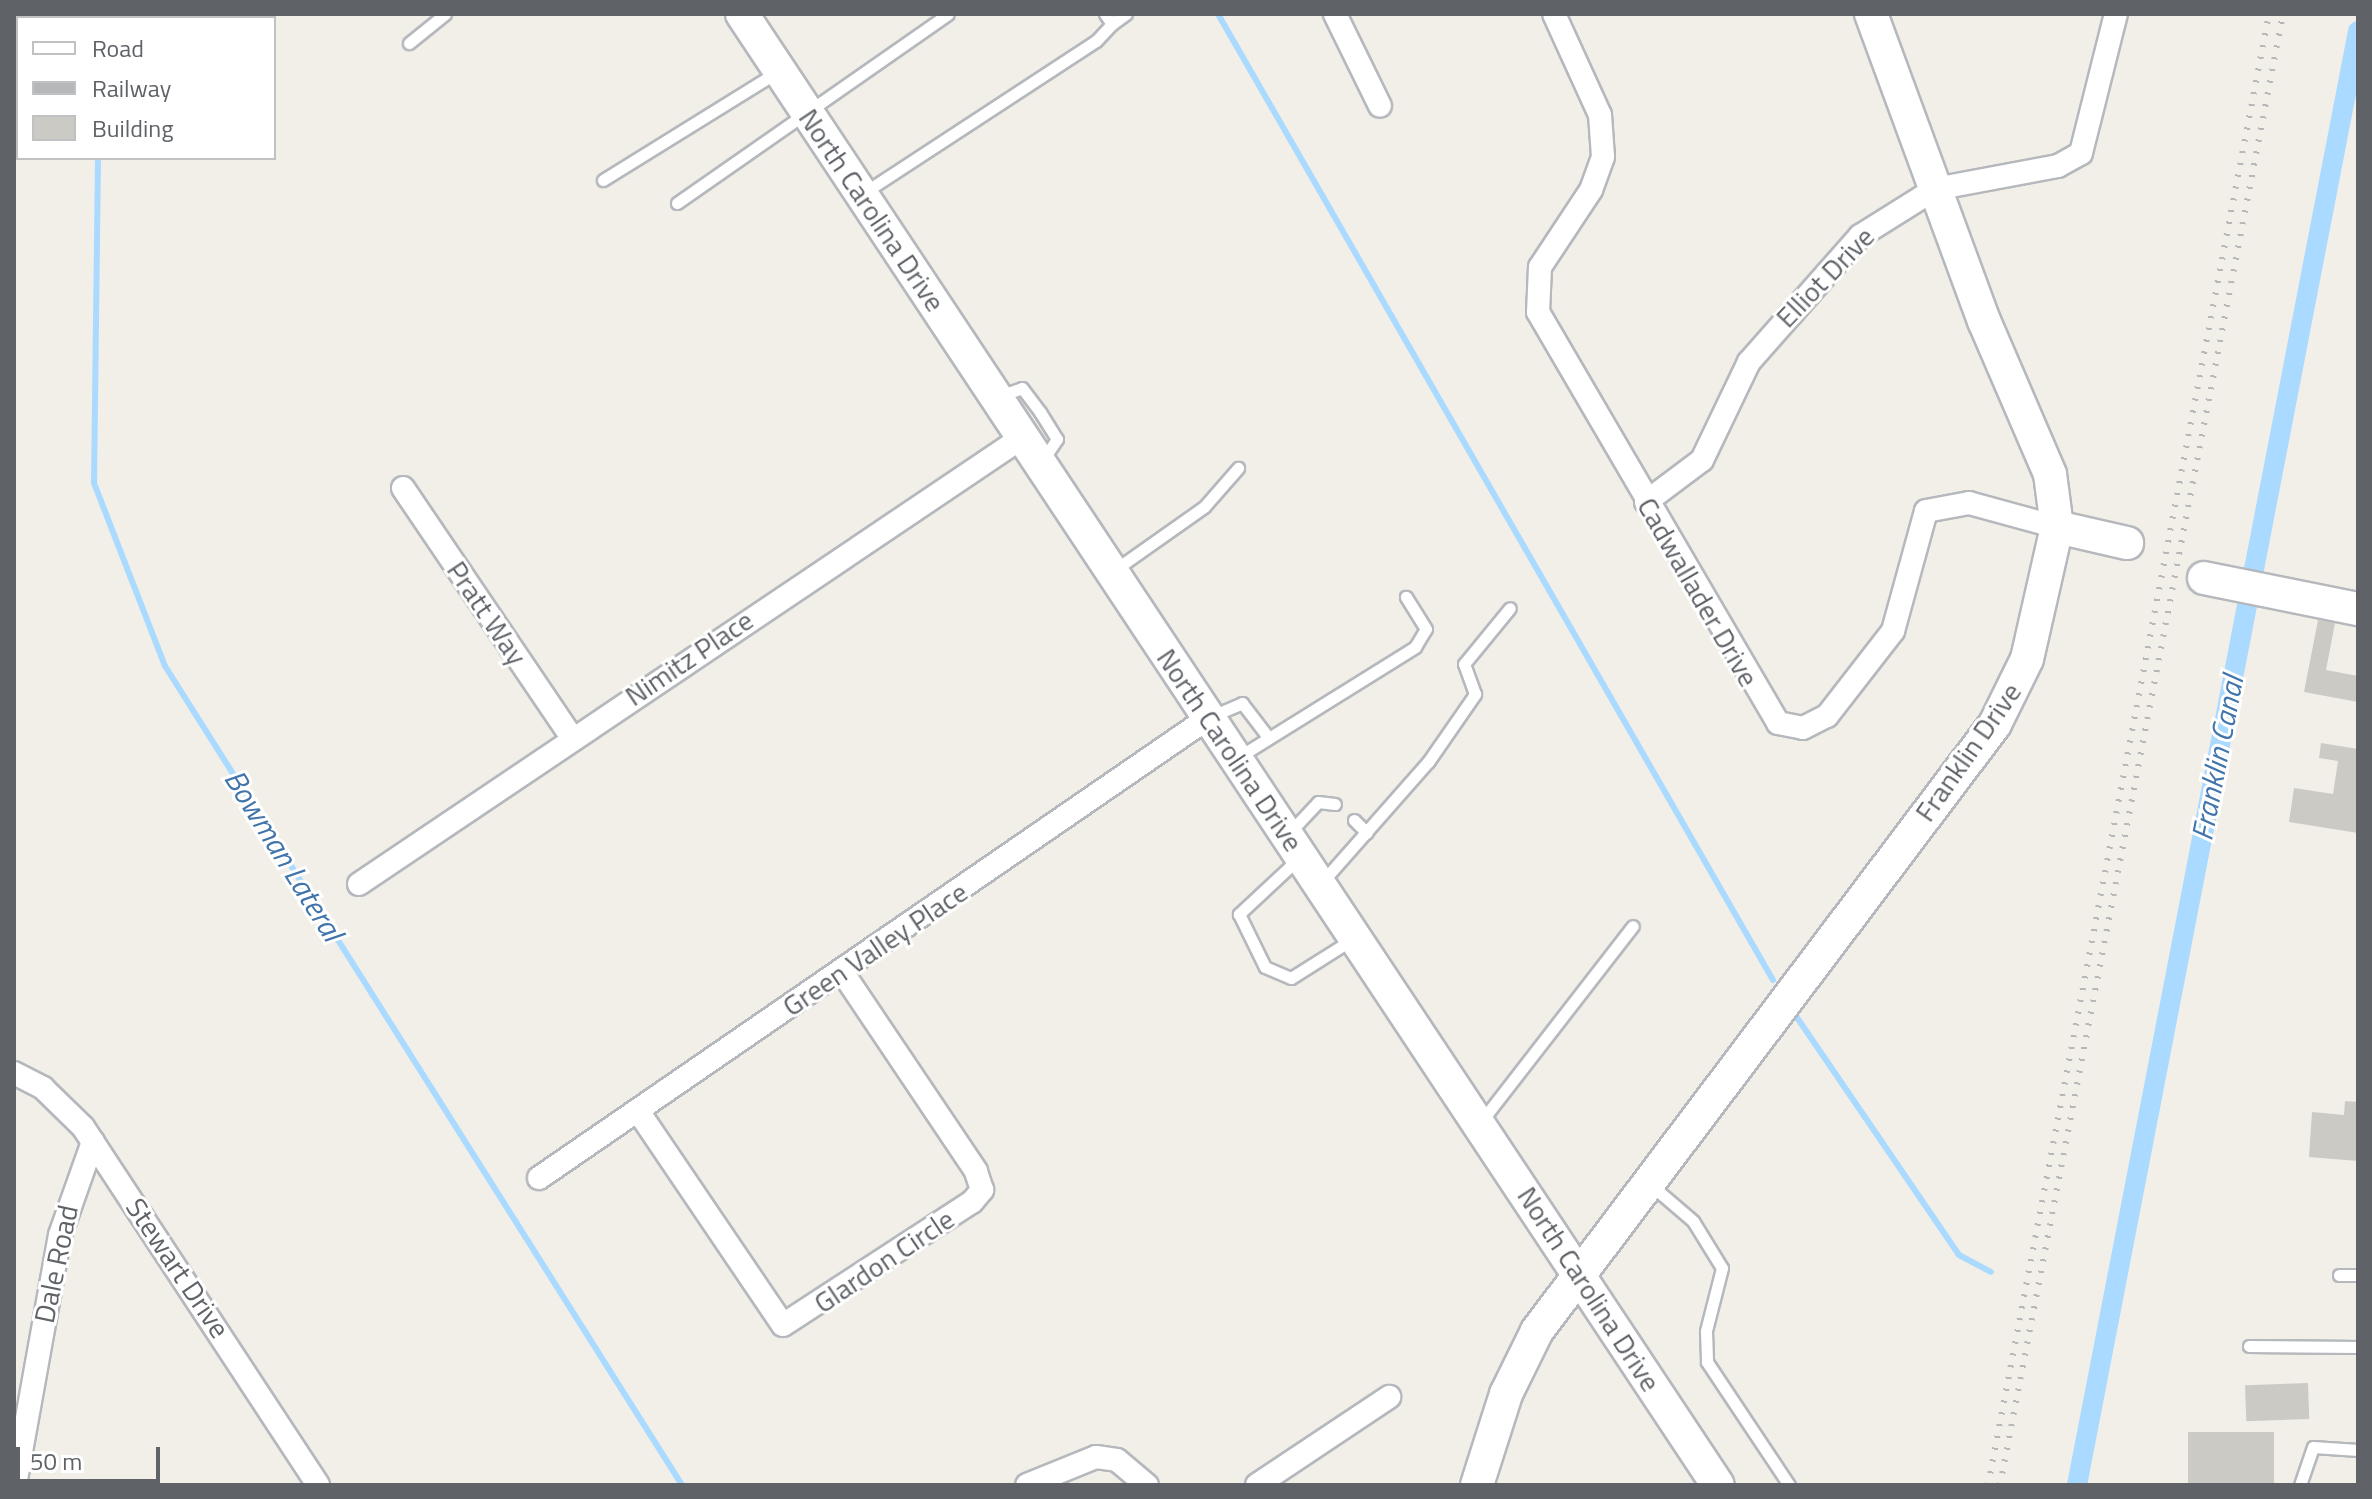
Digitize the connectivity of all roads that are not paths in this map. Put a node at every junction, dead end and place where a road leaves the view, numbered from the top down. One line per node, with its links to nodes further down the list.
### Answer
1 (445, 14): 10 (lane)
2 (742, 14): 11 (street, North Carolina Drive)
3 (948, 14): 13 (lane)
4 (1126, 14): 9 (lane)
5 (1335, 14): 12 (street)
6 (1554, 14): 23 (street, Cadwallader Drive)
7 (1871, 14): 15 (street, Franklin Drive)
8 (2116, 14): 15 (street, Elliot Drive)
9 (1108, 19): 16 (lane)
10 (409, 43)
11 (779, 70): 13 (street, North Carolina Drive); 14 (lane)
12 (1380, 106)
13 (804, 108): 16 (street, North Carolina Drive); 17 (lane)
14 (603, 180)
15 (1935, 189): 23 (street, Elliot Drive); 24 (street, Franklin Drive)
16 (861, 195): 18 (street, North Carolina Drive)
17 (677, 203)
18 (997, 398): 19 (street, North Carolina Drive); 20 (lane)
19 (1023, 437): 20 (street, North Carolina Drive); 33 (street, Nimitz Place)
20 (1040, 464): 26 (street, North Carolina Drive)
21 (1238, 468): 26 (lane)
22 (403, 488): 33 (street, Pratt Way)
23 (1646, 502): 24 (street, Cadwallader Drive)
24 (2057, 527): 25 (street, Cadwallader Drive); 49 (street, Franklin Drive)
25 (2127, 543)
26 (1112, 572): 31 (street, North Carolina Drive)
27 (2217, 581): 30 (street)
28 (1406, 597): 32 (lane)
29 (1510, 608): 37 (lane)
30 (2358, 609)
31 (1208, 718): 32 (lane); 34 (street, North Carolina Drive); 43 (street, Green Valley Place)
32 (1268, 737): 34 (lane)
33 (572, 738): 39 (street, Nimitz Place)
34 (1237, 758): 38 (street, North Carolina Drive)
35 (1335, 804): 38 (lane)
36 (1354, 820): 37 (lane)
37 (1367, 833): 40 (lane)
38 (1295, 845): 40 (street, North Carolina Drive); 42 (lane)
39 (359, 884)
40 (1320, 885): 42 (street, North Carolina Drive)
41 (1633, 926): 46 (lane)
42 (1355, 938): 46 (street, North Carolina Drive)
43 (843, 973): 45 (street, Green Valley Place); 45 (street, Glardon Circle)
44 (14, 1073): 47 (street, Stewart Drive)
45 (638, 1111): 48 (street, Green Valley Place)
46 (1480, 1124): 50 (street, North Carolina Drive)
47 (93, 1142): 57 (street, Dale Road); 58 (street, Stewart Drive)
48 (539, 1178)
49 (1648, 1182): 50 (street, Franklin Drive); 64 (lane)
50 (1579, 1272): 62 (street, Franklin Drive); 63 (street, North Carolina Drive)
51 (2339, 1275): 52 (lane)
52 (2358, 1275)
53 (2249, 1346): 54 (lane)
54 (2358, 1347)
55 (1389, 1397): 61 (street)
56 (2358, 1450): 65 (lane)
57 (15, 1485)
58 (318, 1485)
59 (1027, 1485): 60 (street)
60 (1147, 1485)
61 (1257, 1485)
62 (1477, 1485)
63 (1718, 1485)
64 (1789, 1485)
65 (2300, 1485)

